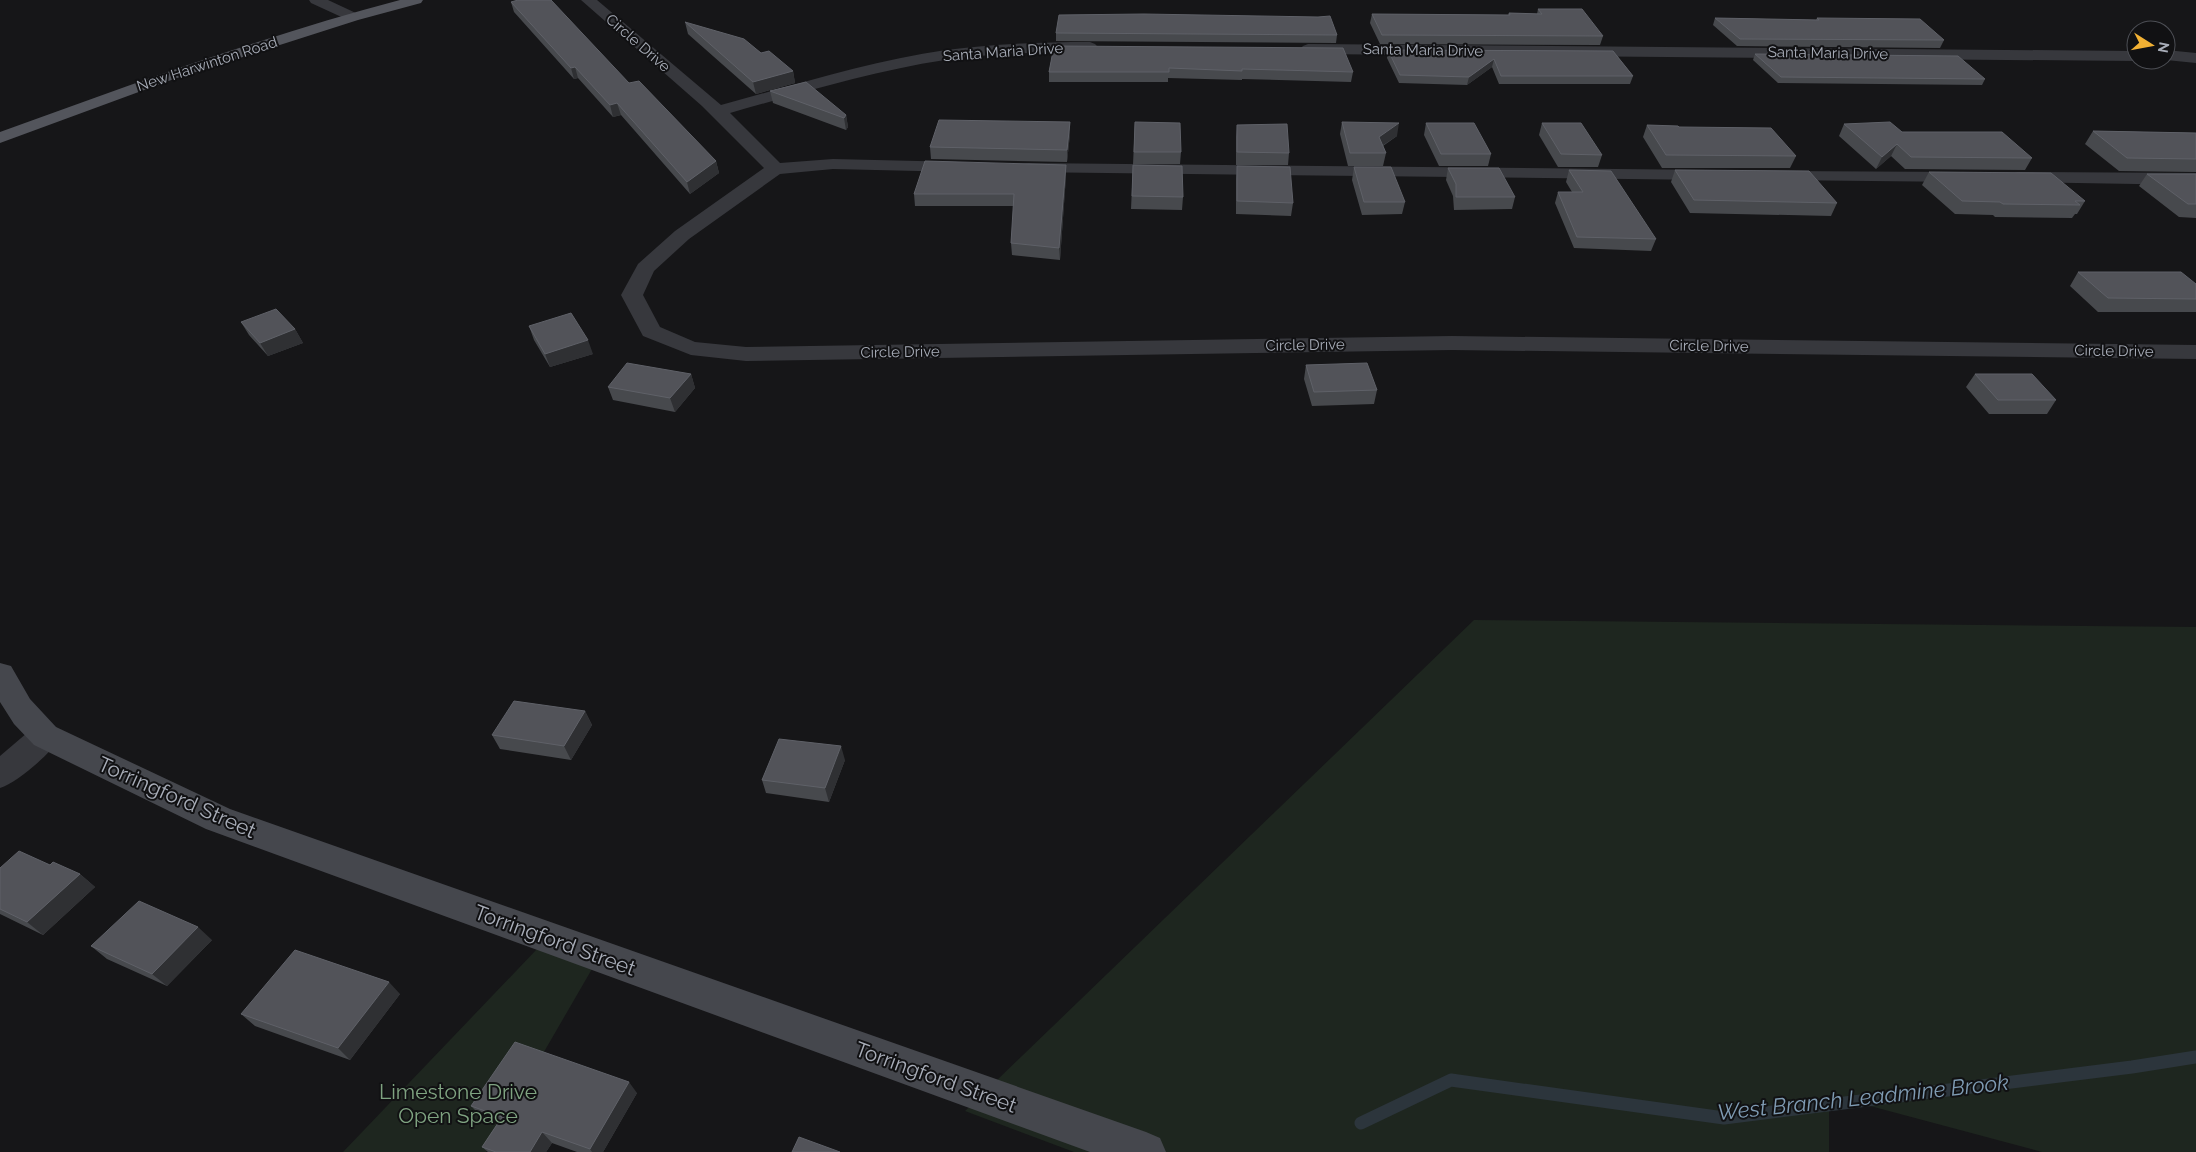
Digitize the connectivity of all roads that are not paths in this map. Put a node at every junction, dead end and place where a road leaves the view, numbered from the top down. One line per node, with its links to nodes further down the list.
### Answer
1 (316, 0): 4 (street)
2 (416, 0): 4 (main road, New Harwinton Road)
3 (588, 0): 10 (street, Circle Drive)
4 (352, 17): 11 (main road, New Harwinton Road)
5 (1109, 47): 10 (street, Santa Maria Drive)
6 (1298, 48): 7 (street, Santa Maria Drive)
7 (2126, 56)
8 (2176, 56): 9 (street)
9 (2196, 58)
10 (717, 111): 14 (street, Circle Drive)
11 (0, 138)
12 (982, 167): 14 (street)
13 (1012, 168): 15 (street)
14 (775, 169): 20 (street, Circle Drive)
15 (1728, 175)
16 (1758, 175): 17 (street)
17 (1977, 177)
18 (1997, 177): 19 (street)
19 (2196, 179)
20 (2196, 352)
21 (0, 674): 22 (main road, Torringford Street)
22 (45, 736): 23 (street); 24 (main road, Torringford Street)
23 (0, 775)
24 (1146, 1152)

